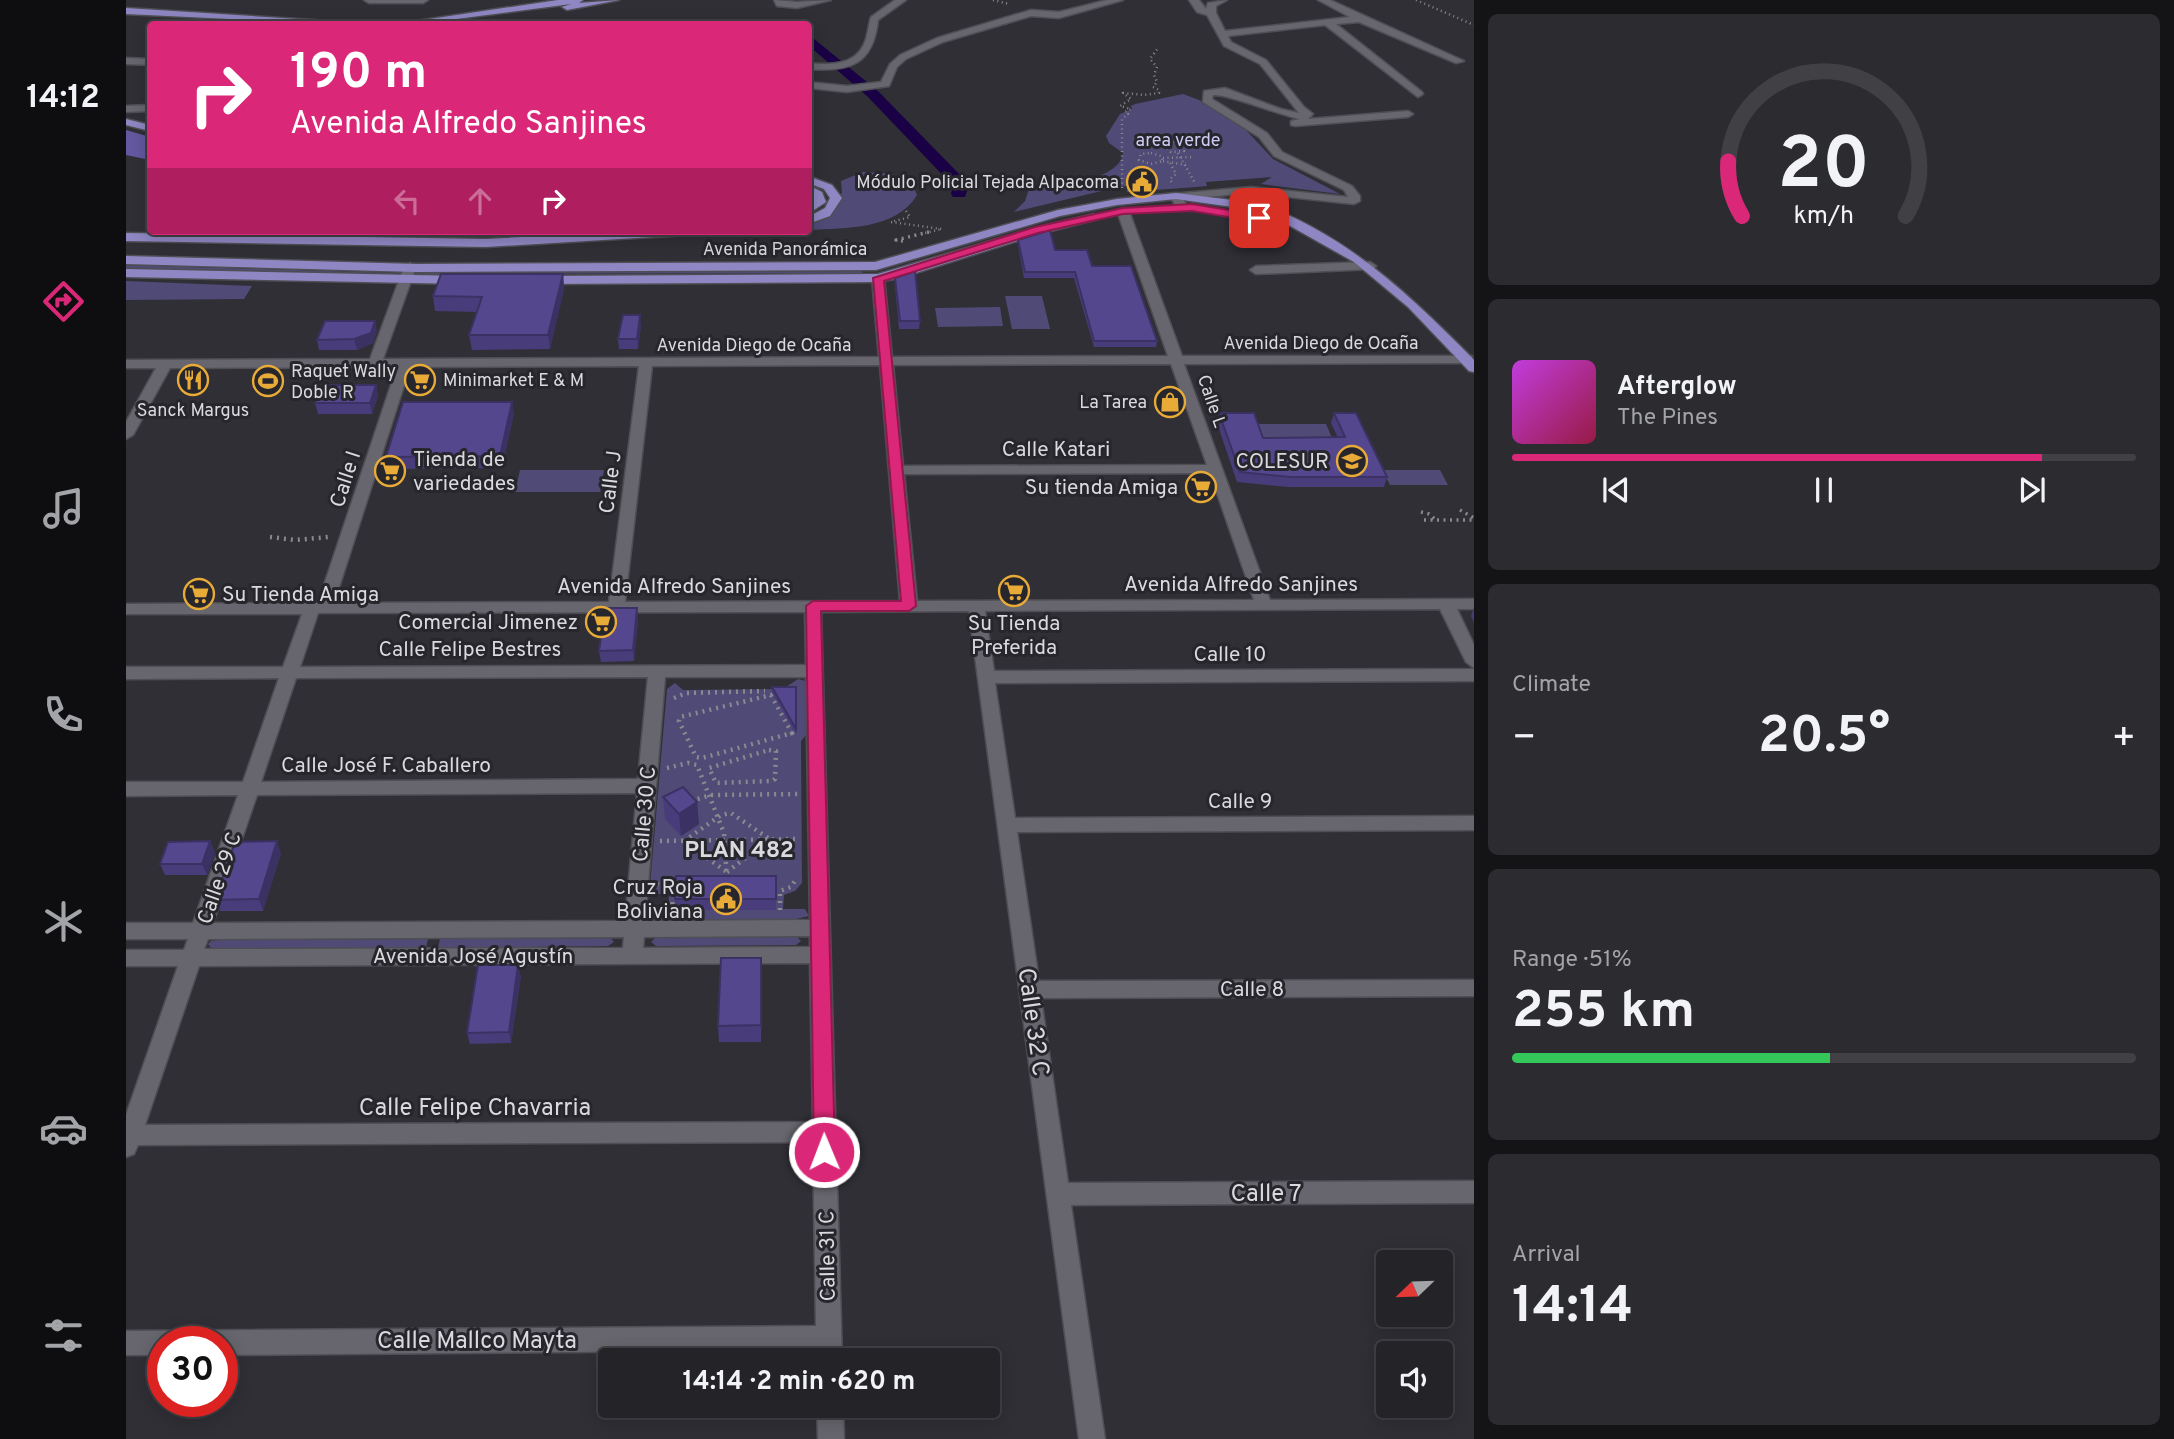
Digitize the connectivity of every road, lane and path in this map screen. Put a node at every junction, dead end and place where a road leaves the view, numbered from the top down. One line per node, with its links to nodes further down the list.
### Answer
1 (369, 0): 2 (street)
2 (423, 0)
3 (578, 0): 22 (main road)
4 (614, 0): 23 (main road)
5 (779, 0): 6 (street)
6 (826, 0)
7 (901, 0): 31 (street)
8 (1118, 0): 15 (street)
9 (1194, 0): 16 (street)
10 (1222, 0): 16 (street)
11 (1323, 0): 19 (street)
12 (1416, 0): 25 (path)
13 (1044, 4): 15 (street)
14 (126, 11): 18 (main road)
15 (1031, 13): 32 (street)
16 (1210, 13): 26 (street)
17 (126, 17): 18 (main road)
18 (220, 18): 20 (main road); 21 (main road)
19 (1360, 19): 24 (street); 29 (street)
20 (246, 21)
21 (274, 21)
22 (423, 21)
23 (464, 21)
24 (1328, 23): 26 (street); 33 (street)
25 (1474, 25)
26 (1220, 34): 37 (street)
27 (1158, 48): 58 (path)
28 (126, 61): 30 (street)
29 (1459, 61)
30 (147, 62)
31 (812, 66)
32 (812, 86)
33 (1418, 94)
34 (147, 108): 35 (street)
35 (126, 111): 38 (main road)
36 (1408, 114): 37 (street)
37 (1304, 117): 57 (street)
38 (147, 118)
39 (126, 121): 40 (main road)
40 (147, 127)
41 (1163, 142): 42 (path); 43 (path); 44 (path)
42 (1172, 144): 45 (path); 47 (path)
43 (1139, 147): 44 (path); 48 (path)
44 (1150, 147): 46 (path)
45 (1170, 152): 47 (path); 49 (path)
46 (1151, 153): 48 (path); 49 (path)
47 (1178, 153): 50 (path)
48 (1140, 155): 49 (path)
49 (1162, 158): 50 (path); 52 (path)
50 (1181, 158): 51 (path); 53 (path)
51 (1194, 158)
52 (1170, 163): 53 (path); 57 (path)
53 (1186, 165): 55 (path)
54 (812, 181): 61 (main road)
55 (1197, 187)
56 (812, 190): 59 (main road)
57 (1178, 198): 58 (main road, Avenida Panorámica); 71 (main road, Avenida Panorámica)
58 (1122, 202): 73 (main road, Avenida Panorámica); 76 (street, Calle L)
59 (812, 208)
60 (906, 211): 69 (path)
61 (812, 219)
62 (126, 229): 63 (main road)
63 (147, 230)
64 (356, 235): 68 (main road)
65 (524, 235): 68 (main road)
66 (586, 235): 68 (main road)
67 (126, 237): 68 (main road)
68 (487, 239)
69 (906, 242)
70 (126, 260): 75 (main road, Avenida Panorámica)
71 (1370, 266): 72 (street); 83 (main road)
72 (1256, 270)
73 (877, 272): 75 (main road, Avenida Panorámica); 77 (street)
74 (126, 273): 75 (main road, Avenida Panorámica)
75 (408, 274): 78 (street)
76 (1177, 361): 77 (street, Avenida Diego de Ocaña); 83 (street, Avenida Diego de Ocaña); 85 (street, Calle L)
77 (886, 362): 80 (street, Avenida Diego de Ocaña); 86 (street)
78 (374, 363): 79 (street, Avenida Diego de Ocaña); 82 (street, Avenida Diego de Ocaña)
79 (405, 363): 80 (street, Avenida Diego de Ocaña); 101 (street, Calle I)
80 (646, 363): 100 (street, Calle J)
81 (126, 364): 82 (street, Avenida Diego de Ocaña)
82 (165, 364): 84 (street)
83 (1470, 364)
84 (126, 435)
85 (1215, 469): 86 (street, Calle Katari); 96 (street, Calle L)
86 (896, 470): 98 (street)
87 (1460, 510): 89 (path)
88 (1421, 512): 91 (path)
89 (1474, 519): 91 (path)
90 (1424, 520): 91 (path)
91 (1437, 522)
92 (270, 537): 93 (path)
93 (329, 537)
94 (1446, 604): 95 (street, Avenida Alfredo Sanjines); 96 (street, Avenida Alfredo Sanjines); 103 (street)
95 (1474, 604)
96 (1264, 605): 99 (street, Avenida Alfredo Sanjines)
97 (813, 606): 98 (street, Avenida Alfredo Sanjines); 100 (street, Avenida Alfredo Sanjines); 104 (street, Calle 31 C)
98 (909, 606): 99 (street, Avenida Alfredo Sanjines)
99 (976, 606): 109 (street, Calle 32 C)
100 (616, 607): 101 (street, Avenida Alfredo Sanjines)
101 (318, 608): 102 (street, Avenida Alfredo Sanjines); 107 (street, Calle 29 C)
102 (126, 609)
103 (1474, 662)
104 (814, 671): 105 (street, Calle Felipe Bestres); 146 (street, Calle 31 C)
105 (657, 672): 107 (street, Calle Felipe Bestres); 118 (street, Calle 30 C)
106 (126, 673): 107 (street, Calle Felipe Bestres)
107 (290, 673): 119 (street, Calle 29 C)
108 (1474, 675): 109 (street, Calle 10)
109 (987, 677): 129 (street, Calle 32 C)
110 (780, 691): 111 (path)
111 (677, 695)
112 (702, 758): 112 (path); 113 (path)
113 (697, 765): 114 (path); 124 (path)
114 (671, 767)
115 (731, 782): 116 (path); 117 (path); 122 (path)
116 (745, 782): 117 (path); 125 (path)
117 (760, 782): 121 (path)
118 (646, 786): 119 (street, Calle José F. Caballero); 147 (street, Calle 30 C)
119 (250, 788): 120 (street, Calle José F. Caballero); 149 (street, Calle 29 C)
120 (126, 789)
121 (760, 790)
122 (731, 791)
123 (796, 794): 125 (path)
124 (711, 795): 125 (path); 126 (path); 127 (path)
125 (745, 795)
126 (679, 805)
127 (721, 815): 131 (path); 134 (path); 135 (path)
128 (1474, 823): 129 (street, Calle 9)
129 (1007, 825): 155 (street, Calle 32 C)
130 (773, 831): 131 (path)
131 (768, 838): 132 (path); 134 (path); 136 (path)
132 (796, 839)
133 (666, 841): 135 (path)
134 (727, 841): 135 (path); 140 (path)
135 (684, 842): 140 (path)
136 (758, 848): 137 (path); 138 (path)
137 (767, 854)
138 (740, 862): 139 (path); 140 (path)
139 (748, 868)
140 (727, 872): 143 (path)
141 (656, 879): 144 (path)
142 (796, 880): 145 (path)
143 (726, 887)
144 (672, 914)
145 (780, 914)
146 (820, 928): 147 (street, Avenida José Agustín); 151 (street, Calle 31 C)
147 (634, 929): 149 (street, Avenida José Agustín); 150 (street, Calle 30 C)
148 (126, 931): 149 (street, Avenida José Agustín)
149 (200, 931): 153 (street, Calle 29 C)
150 (632, 955): 151 (street, Avenida José Agustín); 153 (street, Avenida José Agustín)
151 (820, 955): 156 (street, Calle 31 C)
152 (126, 958): 153 (street, Avenida José Agustín)
153 (192, 958): 157 (street, Calle 29 C)
154 (1474, 988): 155 (street, Calle 8)
155 (1030, 990): 159 (street, Calle 32 C)
156 (824, 1132): 157 (street, Calle Felipe Chavarria); 162 (street, Calle 31 C)
157 (127, 1139)
158 (1474, 1192): 159 (street, Calle 7)
159 (1058, 1194): 165 (street, Calle 32 C)
160 (126, 1343): 161 (street, Calle Mallco Mayta)
161 (712, 1348)
162 (829, 1348)
163 (830, 1418): 164 (street)
164 (831, 1439)
165 (1092, 1439)

